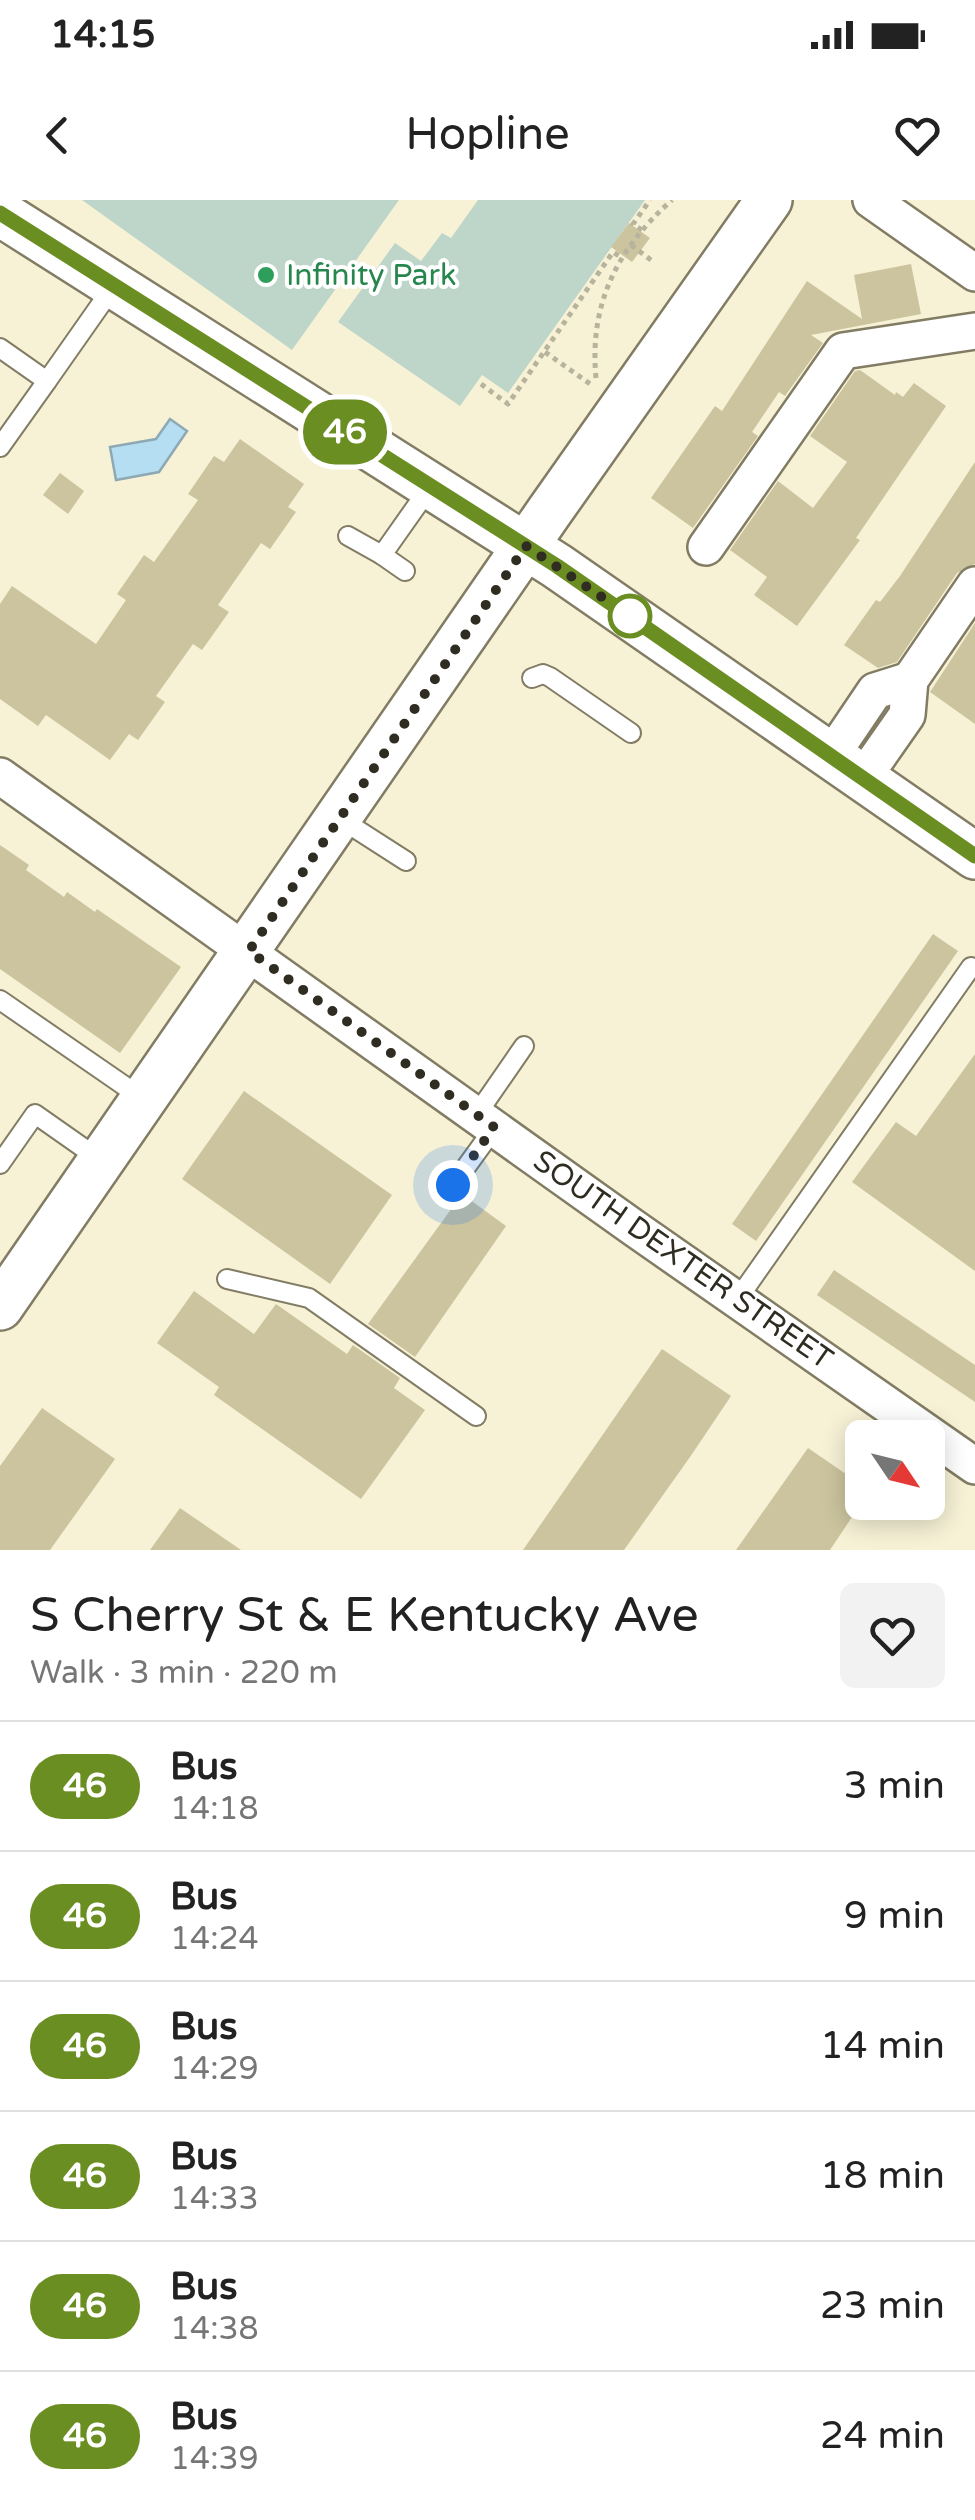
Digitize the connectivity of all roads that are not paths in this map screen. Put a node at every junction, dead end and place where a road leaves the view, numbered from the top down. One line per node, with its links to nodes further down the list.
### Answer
1 (769, 200): 12 (street)
2 (870, 200): 4 (street)
3 (0, 213): 5 (street)
4 (975, 273)
5 (114, 286): 8 (lane); 10 (street)
6 (975, 331): 13 (street)
7 (0, 348): 8 (lane)
8 (47, 381): 9 (lane)
9 (0, 447)
10 (430, 486): 12 (street); 14 (lane)
11 (348, 536): 14 (lane)
12 (526, 546): 19 (street); 21 (street)
13 (706, 547)
14 (382, 555): 15 (lane)
15 (406, 570)
16 (975, 585): 19 (street)
17 (532, 678): 18 (lane)
18 (631, 733)
19 (847, 767): 22 (street)
20 (0, 776): 24 (street, SOUTH DEXTER STREET)
21 (339, 818): 23 (lane); 24 (street)
22 (975, 856)
23 (406, 861)
24 (249, 951): 28 (street); 29 (street, SOUTH DEXTER STREET)
25 (971, 967): 34 (lane)
26 (0, 1000): 28 (lane)
27 (524, 1046): 29 (lane)
28 (145, 1100): 30 (street)
29 (486, 1121): 32 (lane); 34 (street, SOUTH DEXTER STREET)
30 (102, 1162): 31 (lane); 35 (street)
31 (0, 1164)
32 (453, 1185)
33 (227, 1279): 36 (lane)
34 (737, 1300): 37 (street, SOUTH DEXTER STREET)
35 (2, 1302)
36 (476, 1416)
37 (975, 1466)

